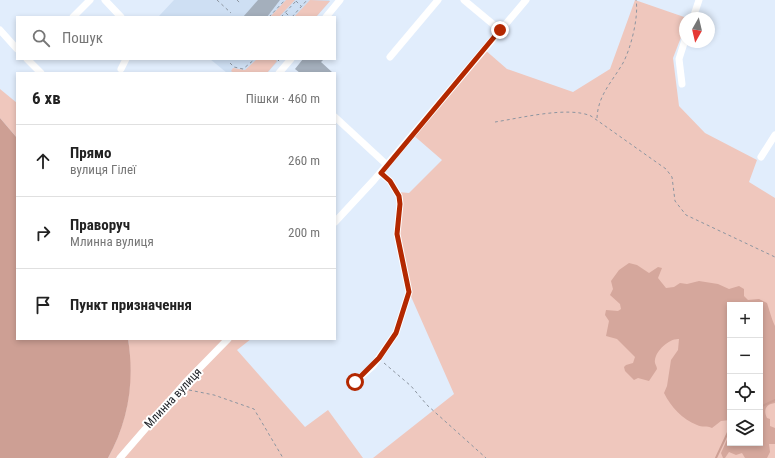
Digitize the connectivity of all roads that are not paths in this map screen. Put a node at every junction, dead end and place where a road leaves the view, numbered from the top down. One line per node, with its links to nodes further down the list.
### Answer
1 (90, 0): 9 (street)
2 (105, 0): 10 (street)
3 (340, 0): 11 (street)
4 (438, 0): 16 (street)
5 (464, 0): 13 (street)
6 (526, 0): 13 (street)
7 (699, 0): 8 (street)
8 (695, 12)
9 (74, 16)
10 (120, 16)
11 (327, 16)
12 (0, 30): 14 (street)
13 (500, 30): 27 (street)
14 (16, 48)
15 (683, 48): 23 (street)
16 (390, 57)
17 (29, 60): 22 (street)
18 (126, 60): 20 (street)
19 (290, 60): 21 (street)
20 (121, 69)
21 (284, 71)
22 (40, 72)
23 (682, 84)
24 (336, 118): 27 (street)
25 (775, 135): 26 (street)
26 (761, 157)
27 (387, 165): 28 (street)
28 (381, 173): 29 (street); 31 (street)
29 (336, 221)
30 (227, 340): 32 (street, Млинна вулиця)
31 (355, 382)
32 (120, 458)

